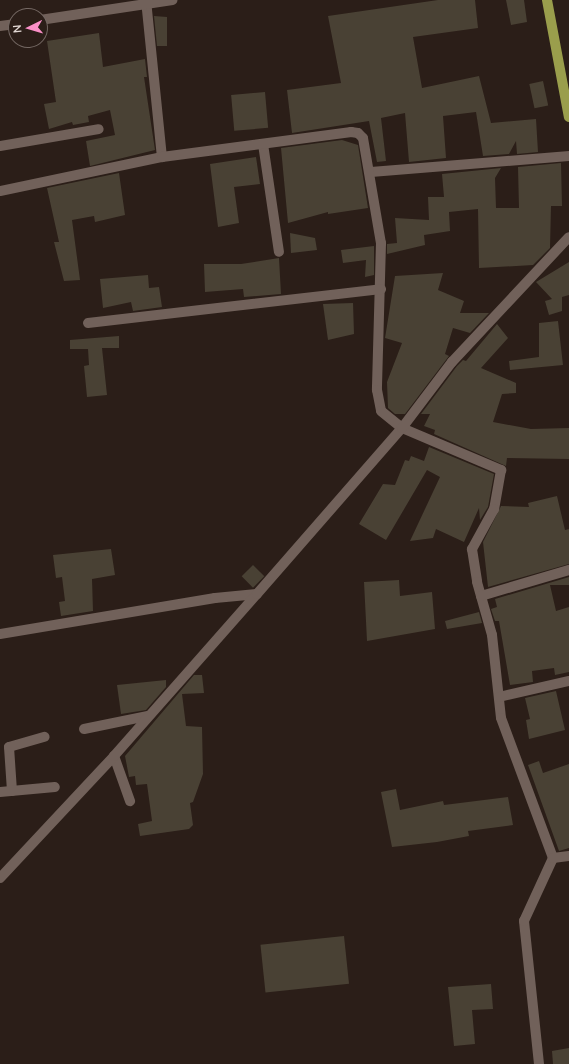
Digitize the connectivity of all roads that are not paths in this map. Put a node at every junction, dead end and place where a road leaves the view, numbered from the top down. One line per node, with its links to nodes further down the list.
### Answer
1 (173, 0): 3 (street)
2 (547, 0): 5 (main road)
3 (145, 2): 4 (street); 10 (street)
4 (48, 19)
5 (569, 117)
6 (99, 129): 8 (street)
7 (262, 144): 10 (street); 11 (street); 14 (street)
8 (0, 146)
9 (569, 156): 11 (street)
10 (162, 157): 12 (street)
11 (371, 172): 15 (street)
12 (0, 190)
13 (569, 237): 17 (street)
14 (279, 252)
15 (381, 289): 16 (street); 17 (street)
16 (88, 323)
17 (402, 428): 19 (street); 20 (street)
18 (569, 570): 20 (street)
19 (257, 594): 21 (street); 24 (street)
20 (481, 596): 23 (street)
21 (0, 634)
22 (569, 681): 23 (street)
23 (499, 697): 33 (street)
24 (147, 716): 25 (street); 27 (street)
25 (84, 729)
26 (44, 737): 29 (street)
27 (114, 756): 31 (street); 34 (street)
28 (55, 787): 29 (street)
29 (12, 791): 30 (street)
30 (0, 792)
31 (130, 801)
32 (569, 856): 33 (street)
33 (553, 858): 35 (street)
34 (0, 878)
35 (538, 1064)

